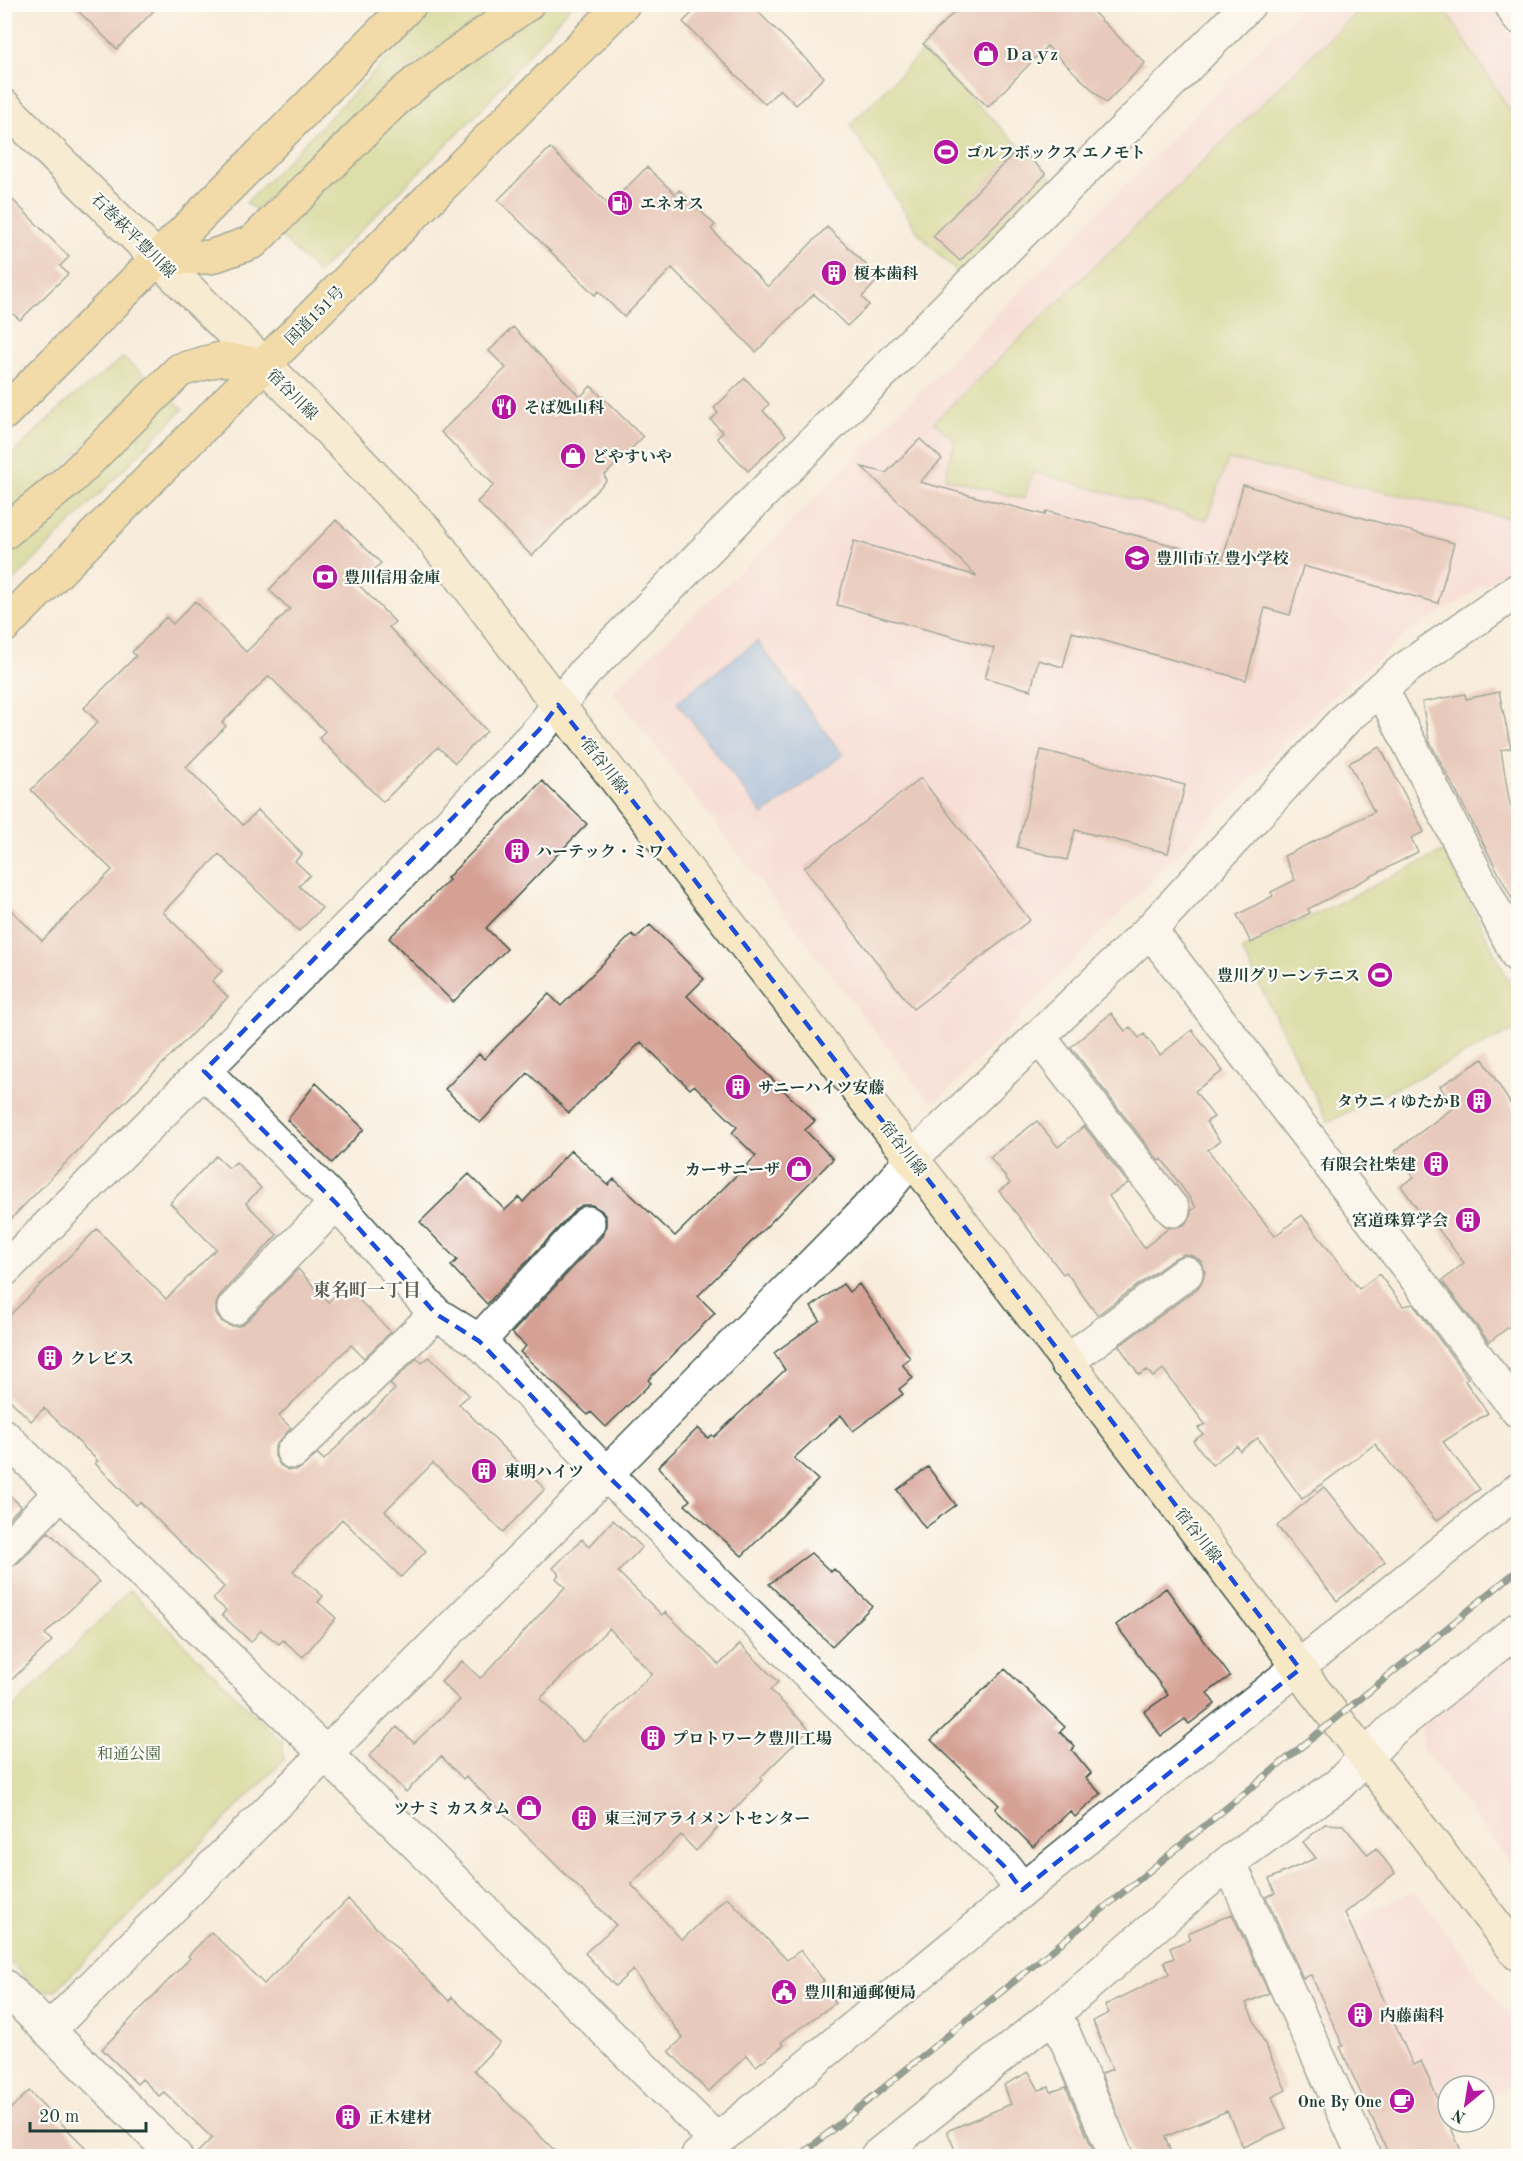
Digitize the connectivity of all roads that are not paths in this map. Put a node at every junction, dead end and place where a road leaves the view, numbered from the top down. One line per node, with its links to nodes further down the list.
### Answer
1 (410, 4): 8 (highway)
2 (527, 4): 8 (highway)
3 (623, 4): 9 (highway, 国道151号)
4 (1249, 4): 15 (street)
5 (1511, 4): 6 (street)
6 (1518, 17)
7 (4, 106): 8 (main road, 石巻萩平豊川線)
8 (158, 258): 9 (main road, 石巻萩平豊川線); 10 (highway)
9 (264, 365): 11 (highway); 13 (highway, 国道151号); 15 (main road, 宿谷川線)
10 (4, 413)
11 (4, 533)
12 (1518, 590): 14 (street)
13 (4, 626)
14 (1381, 688): 16 (street); 17 (street)
15 (558, 705): 19 (street); 20 (main road, 宿谷川線)
16 (1150, 930): 18 (street); 30 (street)
17 (1518, 956)
18 (1039, 1037): 20 (street); 22 (street)
19 (204, 1071): 21 (street); 24 (street)
20 (912, 1158): 29 (main road, 宿谷川線); 33 (street)
21 (336, 1203): 26 (street); 27 (street)
22 (1173, 1210)
23 (588, 1223): 28 (street)
24 (4, 1270)
25 (1186, 1273): 29 (street)
26 (234, 1308)
27 (436, 1314): 28 (street); 32 (street)
28 (478, 1341): 33 (street)
29 (1066, 1362): 38 (main road, 宿谷川線)
30 (1518, 1411)
31 (4, 1436): 35 (street)
32 (293, 1452)
33 (606, 1474): 39 (street); 42 (street)
34 (1518, 1490): 38 (street)
35 (61, 1492): 36 (street); 39 (street)
36 (4, 1551)
37 (1518, 1629): 40 (street)
38 (1300, 1669): 40 (main road, 宿谷川線); 42 (street)
39 (324, 1754): 46 (street); 47 (street)
40 (1366, 1755): 41 (street); 43 (main road, 宿谷川線)
41 (1229, 1862): 45 (street); 51 (street)
42 (1022, 1890): 47 (street)
43 (1518, 1954)
44 (4, 1986): 46 (street)
45 (1055, 2013): 49 (street); 50 (street)
46 (49, 2030): 48 (street)
47 (708, 2149)
48 (175, 2157)
49 (877, 2157)
50 (1116, 2157)
51 (1364, 2157)

